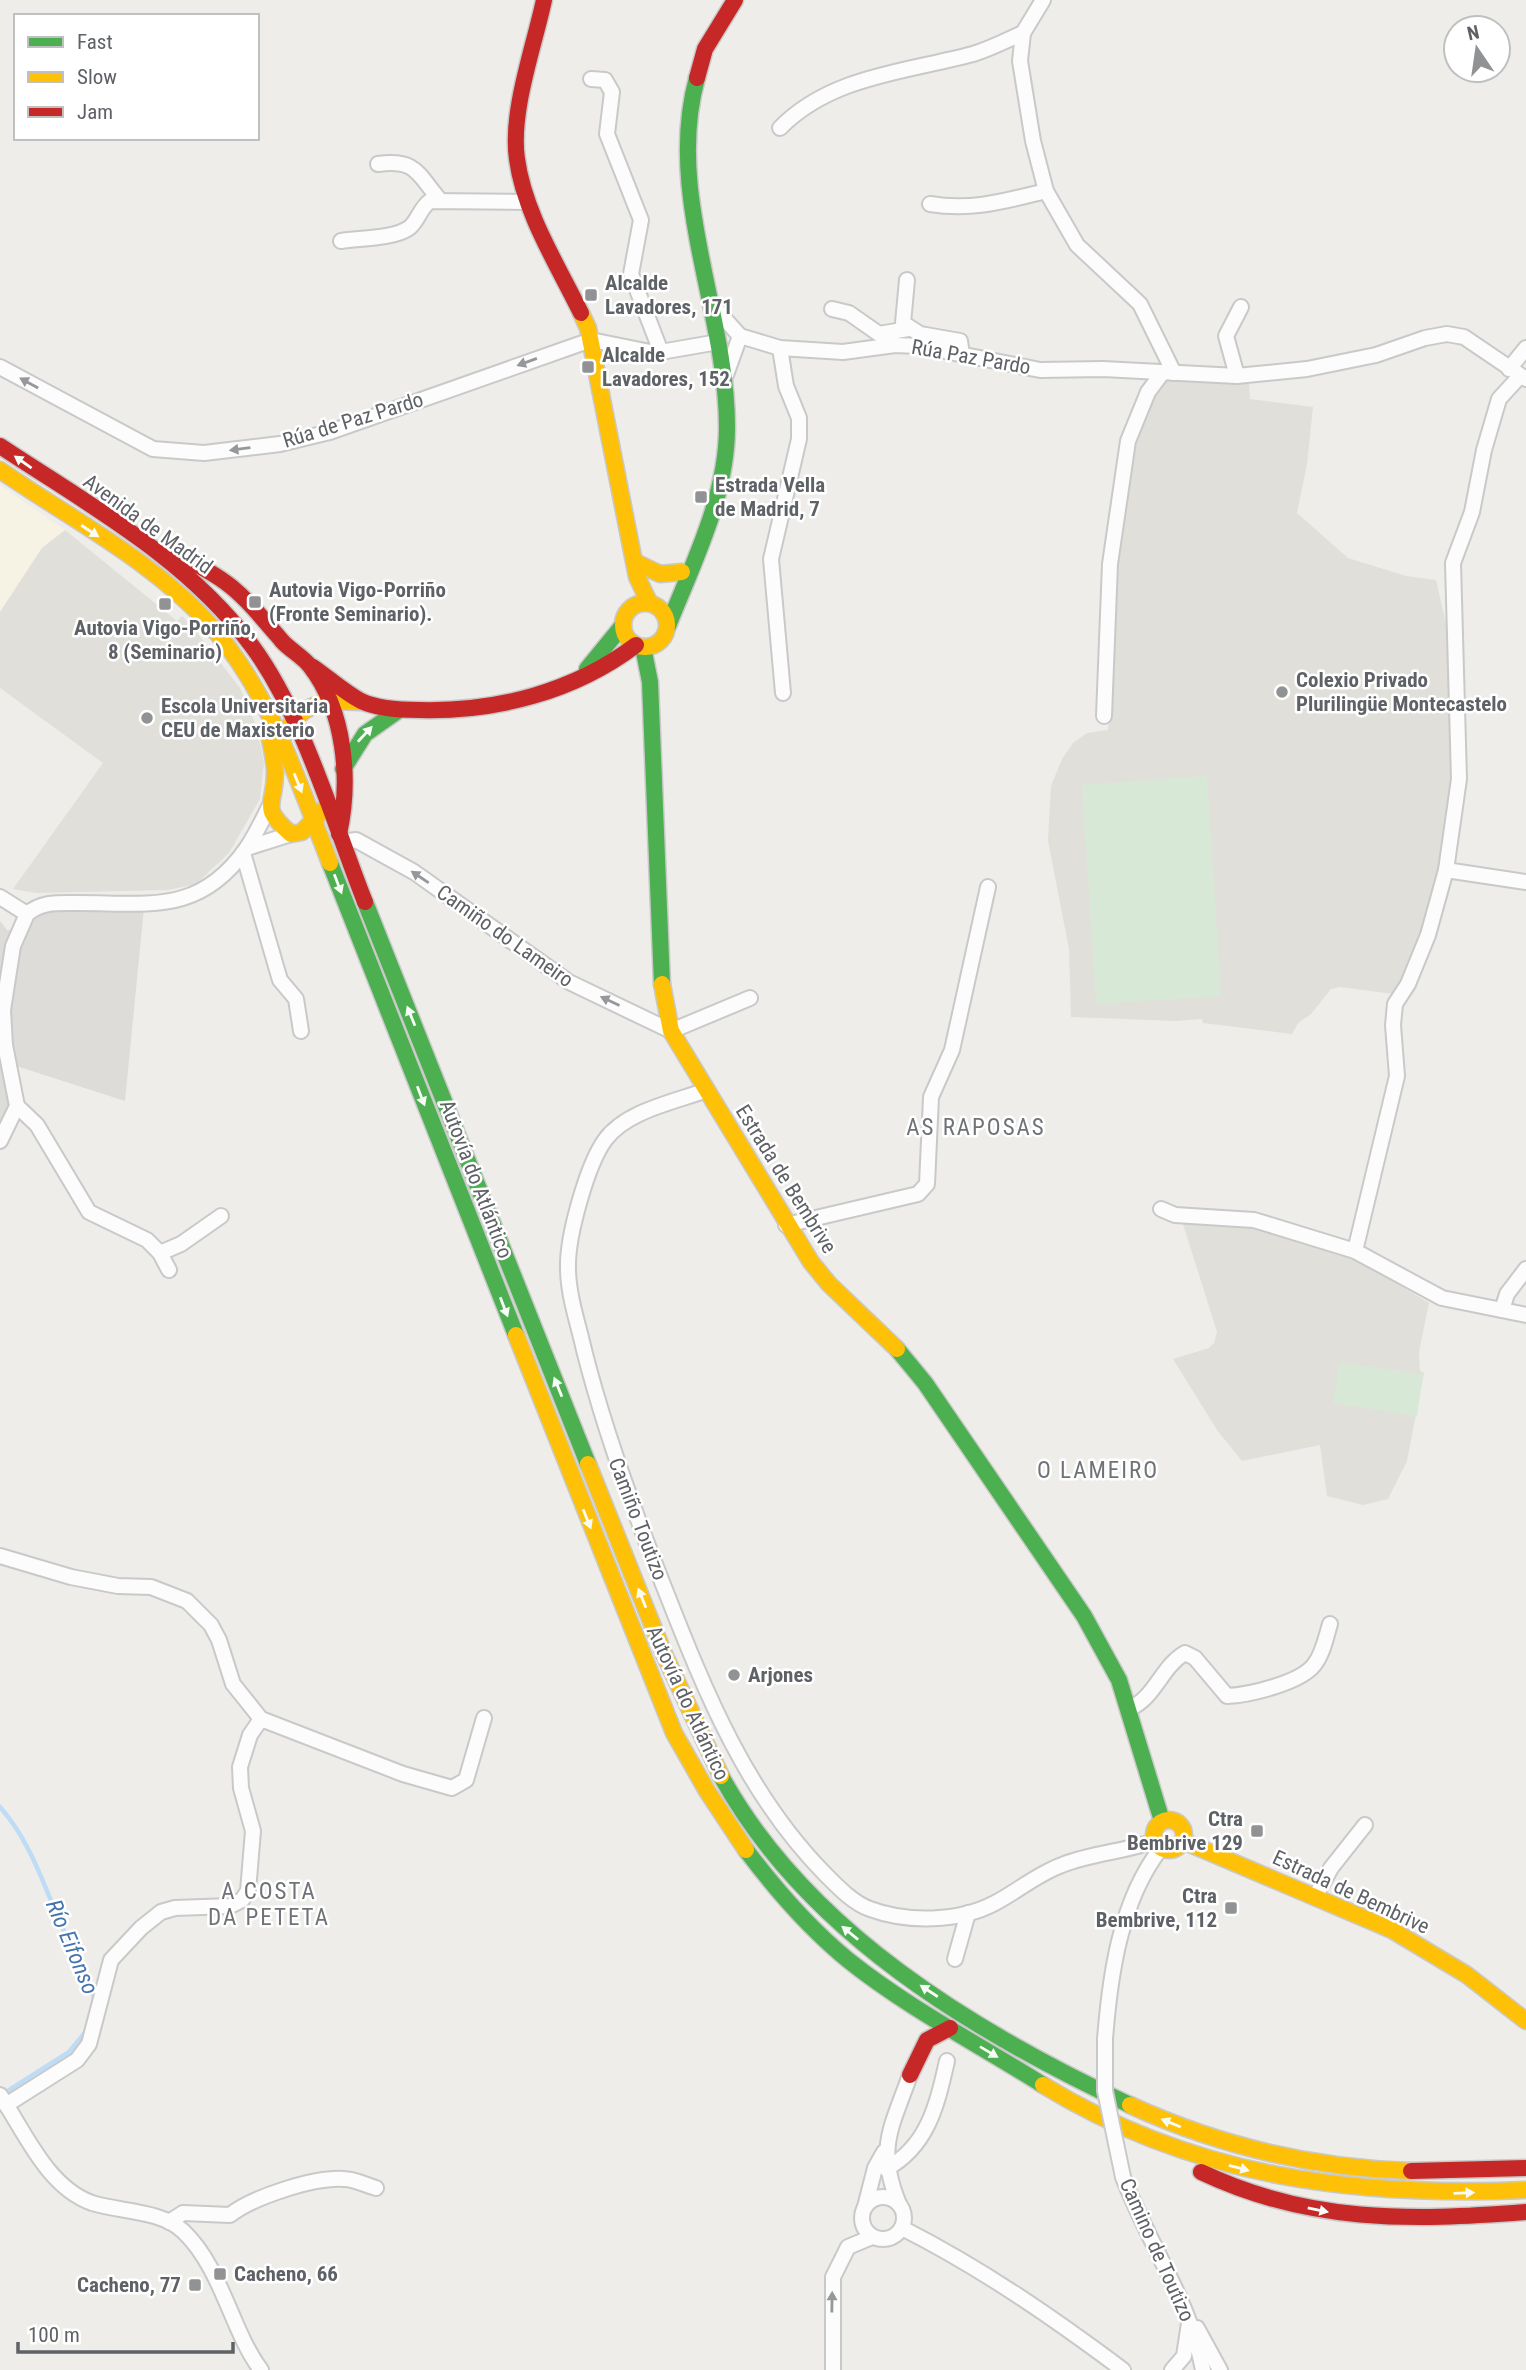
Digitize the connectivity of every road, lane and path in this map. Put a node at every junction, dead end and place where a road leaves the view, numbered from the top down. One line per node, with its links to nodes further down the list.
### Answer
1 (544, 0): 10 (main road)
2 (735, 0): 14 (main road)
3 (1043, 0): 4 (street)
4 (1023, 33): 6 (street); 8 (street)
5 (591, 79): 23 (street)
6 (780, 128)
7 (379, 164): 9 (street)
8 (1046, 191): 11 (street); 26 (street)
9 (439, 199): 10 (street); 12 (street)
10 (528, 202): 19 (main road)
11 (930, 204)
12 (341, 241)
13 (907, 280): 17 (street)
14 (711, 304): 18 (street); 20 (main road)
15 (1241, 307): 28 (street)
16 (832, 309): 17 (street)
17 (908, 329): 24 (street)
18 (740, 336): 21 (street, Rúa Paz Pardo); 29 (street)
19 (591, 340): 23 (street); 25 (street, Rúa de Paz Pardo, one-way to 25); 34 (main road)
20 (718, 342): 23 (street); 29 (main road)
21 (780, 348): 24 (street, Rúa Paz Pardo); 44 (street)
22 (1526, 348): 27 (street)
23 (661, 352)
24 (962, 355): 26 (street, Rúa Paz Pardo)
25 (0, 367)
26 (1169, 372): 28 (street, Rúa Paz Pardo); 49 (street)
27 (1518, 375): 28 (street, Rúa Paz Pardo); 60 (street)
28 (1237, 376)
29 (724, 380): 33 (main road)
30 (0, 446): 32 (main road, Avenida de Madrid, one-way to 30)
31 (0, 470): 46 (main road, Avenida de Madrid, one-way to 46)
32 (141, 540): 41 (main road); 50 (main road, Avenida de Madrid)
33 (687, 567): 34 (main road); 35 (main road); 38 (main road)
34 (636, 570): 35 (main road); 36 (main road)
35 (652, 603): 36 (main road); 38 (main road)
36 (632, 608): 37 (main road)
37 (623, 625): 39 (main road); 42 (main road)
38 (665, 633): 39 (main road); 43 (main road)
39 (639, 646): 40 (main road); 43 (main road)
40 (620, 657): 42 (main road); 43 (main road)
41 (308, 664): 45 (main road); 47 (main road)
42 (584, 673): 48 (main road)
43 (649, 673): 67 (main road, Estrada de Bembrive)
44 (783, 693)
45 (328, 700): 47 (main road); 50 (main road); 52 (main road)
46 (263, 701): 51 (main road, Avenida de Madrid); 53 (main road)
47 (363, 702): 48 (main road)
48 (399, 710): 52 (main road, one-way to 48)
49 (1104, 716)
50 (292, 719): 51 (main road); 54 (main road, Avenida de Madrid)
51 (282, 742): 53 (main road); 56 (main road, Avenida de Madrid, one-way to 56)
52 (343, 769): 54 (main road); 58 (main road)
53 (275, 775): 55 (main road)
54 (327, 805): 56 (main road); 58 (main road, Autovía do Atlántico)
55 (270, 807): 57 (main road); 59 (street)
56 (313, 820): 57 (main road); 93 (main road, Autovía do Atlántico, one-way to 93)
57 (291, 834): 59 (street)
58 (340, 838): 67 (street, Camiño do Lameiro, one-way to 58); 99 (main road, Autovía do Atlántico, one-way to 58)
59 (245, 851): 64 (street); 66 (street)
60 (1446, 870): 61 (street); 74 (street)
61 (1526, 882)
62 (988, 887): 73 (street)
63 (0, 897): 64 (street)
64 (27, 914): 69 (street)
65 (750, 998): 67 (street)
66 (301, 1031)
67 (671, 1031): 68 (main road, Estrada de Bembrive)
68 (707, 1090): 73 (main road, Estrada de Bembrive); 90 (street, Camiño Toutizo)
69 (17, 1106): 70 (street); 75 (street)
70 (0, 1141)
71 (1161, 1209): 74 (street)
72 (221, 1216): 75 (street)
73 (786, 1225): 82 (main road, Estrada de Bembrive)
74 (1354, 1251): 78 (street)
75 (160, 1253): 77 (street)
76 (1526, 1269): 78 (street)
77 (169, 1270)
78 (1502, 1310): 79 (street)
79 (1526, 1315)
80 (0, 1556): 84 (street)
81 (1330, 1624): 82 (street)
82 (1129, 1709): 85 (main road, Estrada de Bembrive)
83 (484, 1718): 84 (street)
84 (261, 1719): 96 (street)
85 (1163, 1821): 87 (main road); 88 (main road)
86 (1365, 1825): 89 (street)
87 (1183, 1841): 88 (main road); 89 (main road, Estrada de Bembrive)
88 (1158, 1845): 90 (street, Camiño Toutizo); 109 (street, Camino de Toutizo, bridge)
89 (1315, 1898): 92 (main road, Estrada de Bembrive)
90 (968, 1913): 91 (street)
91 (955, 1959)
92 (1526, 2021)
93 (950, 2028): 95 (main road); 97 (main road, Autovía do Atlántico, one-way to 97)
94 (947, 2062): 100 (street)
95 (910, 2075): 98 (street)
96 (3, 2100): 106 (street)
97 (1167, 2145): 102 (main road, Autovía do Atlántico, one-way to 102); 105 (main road, one-way to 105)
98 (885, 2151): 100 (street); 104 (street)
99 (1526, 2168)
100 (886, 2169): 103 (street)
101 (376, 2188): 106 (street)
102 (1526, 2190)
103 (899, 2204): 104 (street); 107 (street)
104 (865, 2207): 108 (street)
105 (1526, 2212)
106 (169, 2222): 110 (street)
107 (902, 2228): 108 (street); 112 (street)
108 (872, 2237): 111 (street, one-way to 108)
109 (1189, 2318): 113 (street); 114 (street, Camino de Toutizo); 115 (street)
110 (261, 2370)
111 (833, 2370)
112 (1123, 2370)
113 (1172, 2370)
114 (1203, 2370)
115 (1220, 2370)

